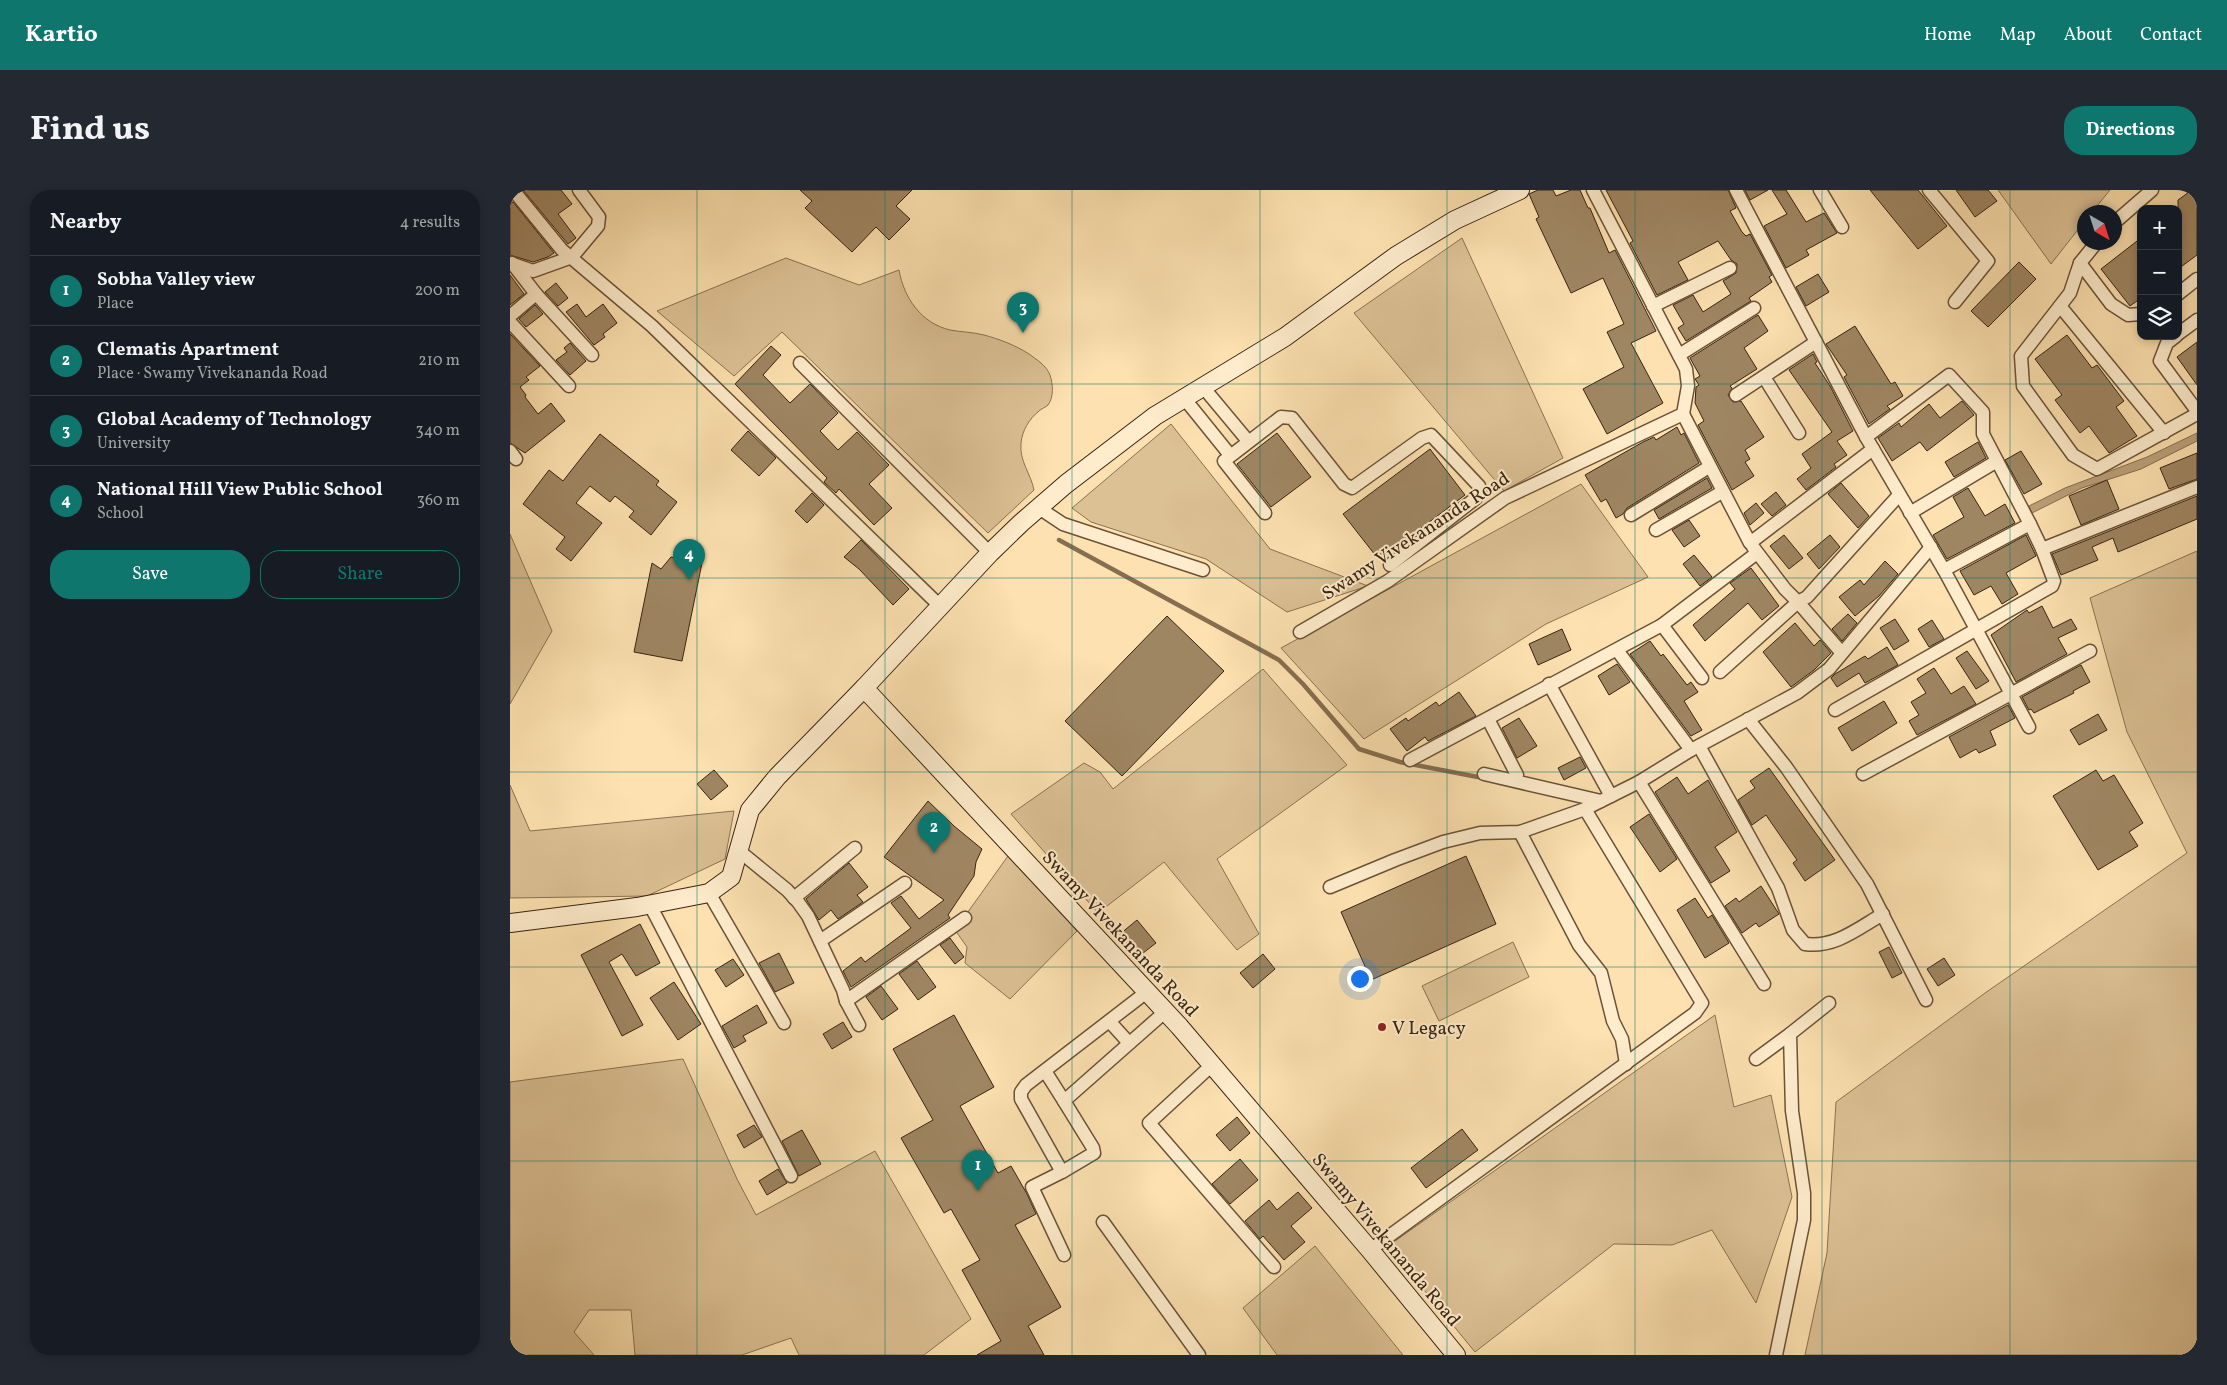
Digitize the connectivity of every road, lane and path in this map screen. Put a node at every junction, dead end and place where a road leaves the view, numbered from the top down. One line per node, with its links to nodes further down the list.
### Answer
1 (513, 190): 12 (street)
2 (579, 190): 12 (street)
3 (1518, 190): 35 (street)
4 (1593, 190): 20 (street)
5 (1736, 190): 29 (street)
6 (1820, 190): 10 (street)
7 (1929, 190): 19 (street)
8 (2152, 190): 9 (street)
9 (2122, 216)
10 (1842, 227)
11 (2091, 250): 14 (street)
12 (572, 257): 13 (street); 65 (street)
13 (512, 262): 18 (street)
14 (2080, 263): 21 (street); 23 (street)
15 (1730, 268): 20 (street)
16 (2197, 279): 17 (street)
17 (2182, 291)
18 (536, 294): 24 (street); 30 (street)
19 (1955, 302)
20 (1653, 306): 31 (street)
21 (2060, 306): 41 (street); 41 (street)
22 (1754, 308): 31 (street)
23 (2137, 314)
24 (510, 316)
25 (2197, 320): 27 (street)
26 (510, 322): 34 (street)
27 (2182, 331)
28 (2171, 340): 38 (street)
29 (1816, 342): 33 (street); 42 (street)
30 (592, 355)
31 (1679, 355): 39 (street)
32 (800, 363): 60 (street)
33 (1764, 377): 36 (street); 40 (street)
34 (569, 386)
35 (1203, 387): 37 (street); 43 (street)
36 (1736, 394)
37 (1184, 398): 45 (street); 51 (street)
38 (2197, 412): 41 (street)
39 (1683, 414): 47 (street); 68 (street, Swamy Vivekananda Road)
40 (1799, 433)
41 (2164, 433)
42 (1866, 437): 44 (street); 46 (street)
43 (1248, 441): 45 (street); 61 (street)
44 (1873, 449): 50 (street); 58 (street)
45 (1230, 455): 52 (street)
46 (1997, 462): 53 (street); 55 (street)
47 (1709, 467): 49 (street); 54 (street)
48 (2197, 487): 59 (street)
49 (1722, 492): 56 (street); 58 (street)
50 (1899, 495): 53 (street); 64 (street)
51 (1039, 508): 60 (street); 62 (street)
52 (1265, 513)
53 (1910, 513): 57 (street)
54 (1631, 515)
55 (2030, 524): 59 (street); 63 (street)
56 (1656, 530)
57 (1930, 547): 63 (street); 71 (street)
58 (1754, 548): 64 (street); 66 (street)
59 (2042, 549): 67 (street)
60 (990, 553): 65 (street)
61 (1390, 566)
62 (1203, 570)
63 (1944, 570): 67 (street)
64 (1798, 602): 71 (street); 72 (street)
65 (941, 607): 75 (street)
66 (1662, 625): 69 (street); 73 (street)
67 (1976, 631): 76 (street); 77 (street)
68 (1300, 632)
69 (1617, 650): 74 (street); 81 (street)
70 (2090, 651): 76 (street)
71 (1841, 652): 79 (street)
72 (1720, 672)
73 (1702, 678)
74 (1549, 684): 78 (street); 87 (street)
75 (864, 688): 91 (street); 102 (street, Swamy Vivekananda Road)
76 (2010, 693): 80 (street); 84 (street)
77 (1835, 710)
78 (1488, 719): 82 (street); 85 (street)
79 (1748, 720): 81 (street); 97 (street)
80 (2029, 727)
81 (1695, 748): 86 (street); 97 (street)
82 (1410, 760)
83 (1484, 774): 87 (street)
84 (1863, 774)
85 (1517, 775)
86 (1639, 782): 87 (street); 101 (street)
87 (1606, 798): 88 (street)
88 (1585, 809): 89 (street); 113 (street)
89 (1520, 832): 93 (street); 113 (street)
90 (855, 848): 95 (street)
91 (738, 850): 94 (street); 95 (street)
92 (905, 883): 100 (street)
93 (1330, 887)
94 (709, 892): 96 (street); 108 (street)
95 (794, 898): 100 (street)
96 (650, 905): 99 (street); 118 (street)
97 (1883, 914): 103 (street)
98 (965, 918): 104 (street)
99 (510, 922)
100 (820, 941): 104 (street)
101 (1764, 984)
102 (1148, 991): 106 (street, Swamy Vivekananda Road); 107 (street)
103 (1926, 1000)
104 (846, 1001): 109 (street)
105 (1829, 1003): 110 (street)
106 (1166, 1011): 111 (street); 114 (street, Swamy Vivekananda Road)
107 (1110, 1022): 111 (street); 115 (street)
108 (784, 1024)
109 (859, 1025)
110 (1790, 1034): 112 (street); 125 (street)
111 (1129, 1043): 116 (street)
112 (1756, 1059)
113 (1626, 1064): 120 (street)
114 (1212, 1065): 120 (street, Swamy Vivekananda Road); 122 (street)
115 (1045, 1071): 116 (street); 117 (street)
116 (1064, 1101): 117 (street)
117 (1062, 1172): 121 (street)
118 (791, 1176)
119 (1103, 1222): 123 (street)
120 (1370, 1250): 124 (street, Swamy Vivekananda Road)
121 (1064, 1255)
122 (1274, 1267)
123 (1198, 1355)
124 (1456, 1355)
125 (1776, 1355)

